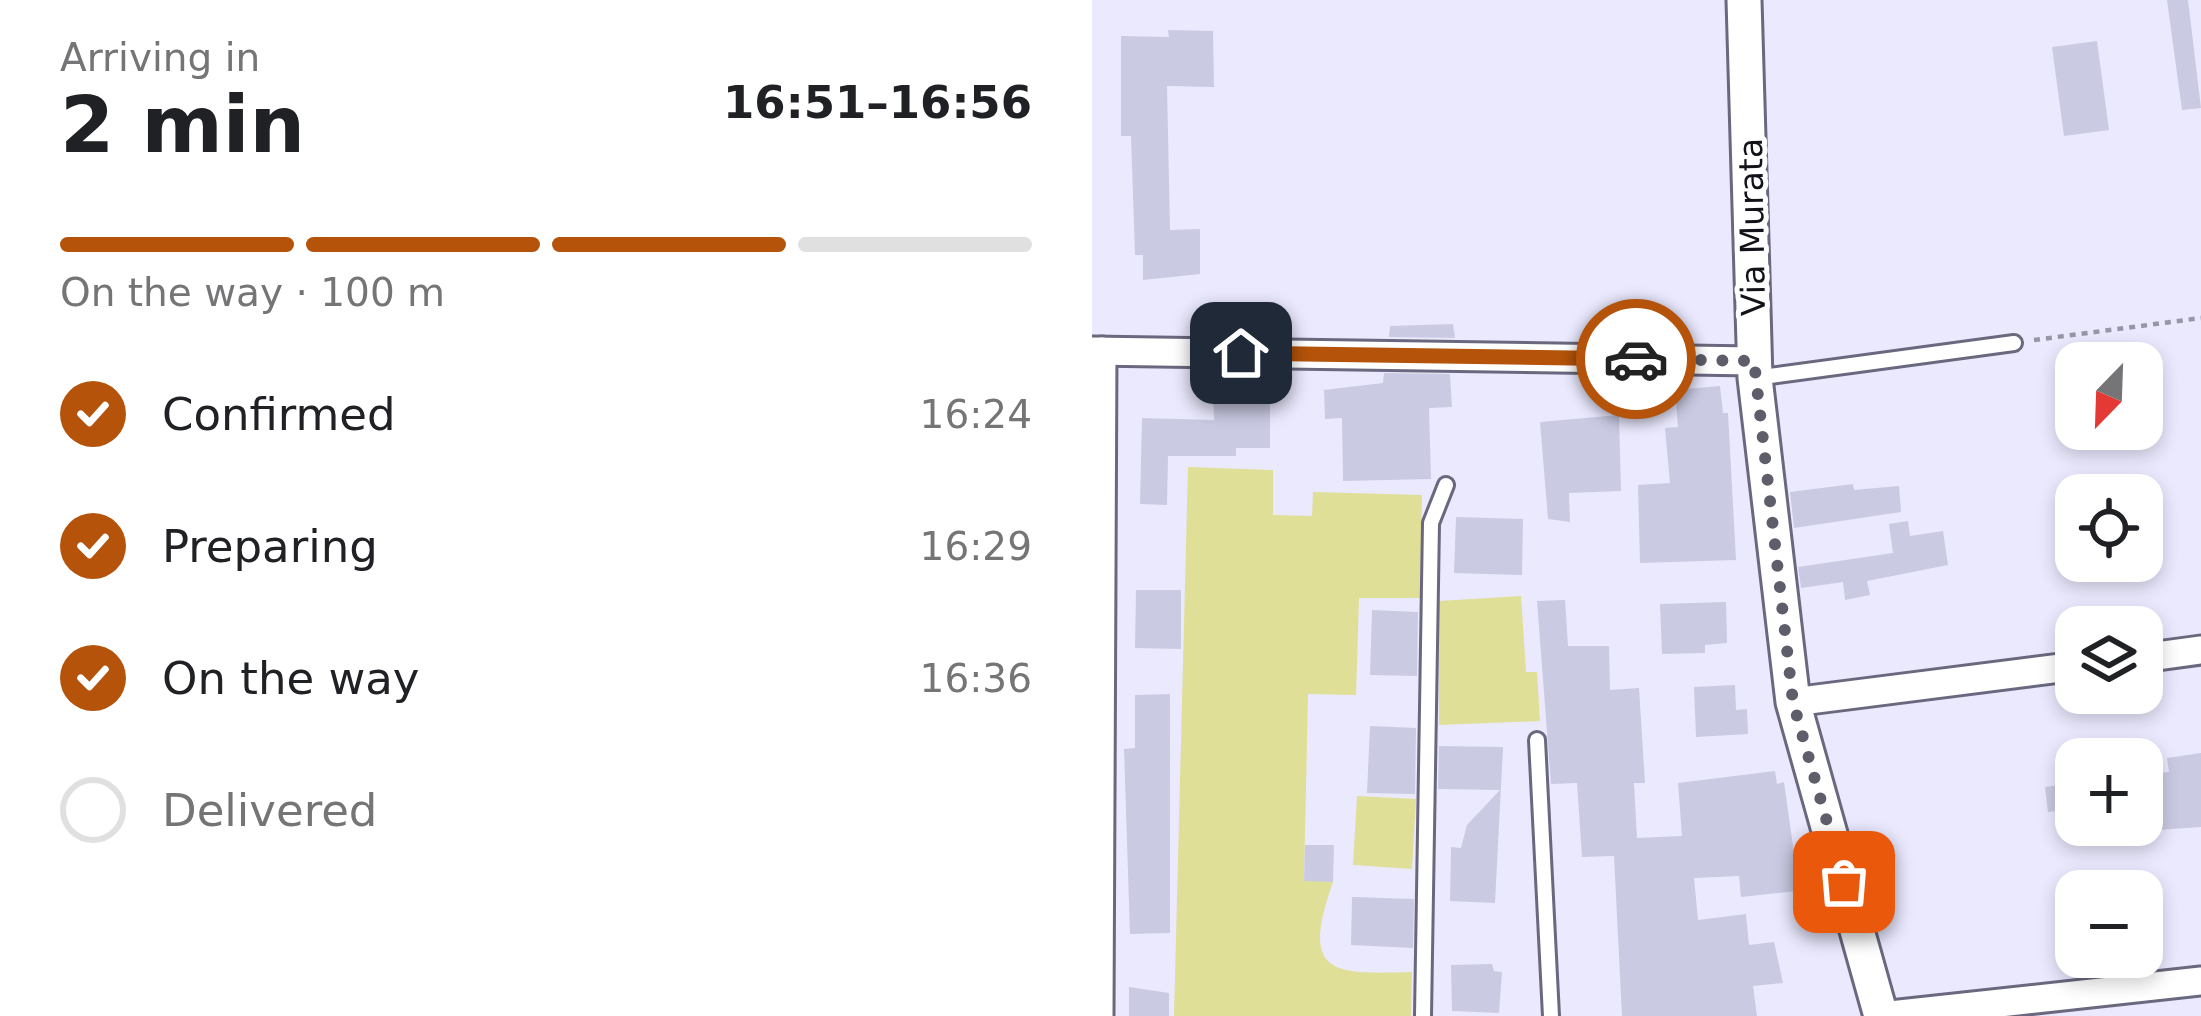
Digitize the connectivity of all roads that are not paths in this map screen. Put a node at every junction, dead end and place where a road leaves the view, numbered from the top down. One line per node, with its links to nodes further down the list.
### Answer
1 (1744, 0): 4 (street, Via Murata)
2 (2014, 343): 4 (lane)
3 (1097, 351): 4 (street); 12 (street)
4 (1755, 369): 9 (street, Via Murata)
5 (1446, 484): 13 (lane)
6 (2201, 650): 7 (street)
7 (2163, 655)
8 (2055, 669): 9 (street)
9 (1793, 702): 15 (street, Via Murata)
10 (1537, 740): 14 (lane)
11 (2201, 981): 15 (street)
12 (1099, 1016)
13 (1423, 1016)
14 (1551, 1016)
15 (1881, 1016)

